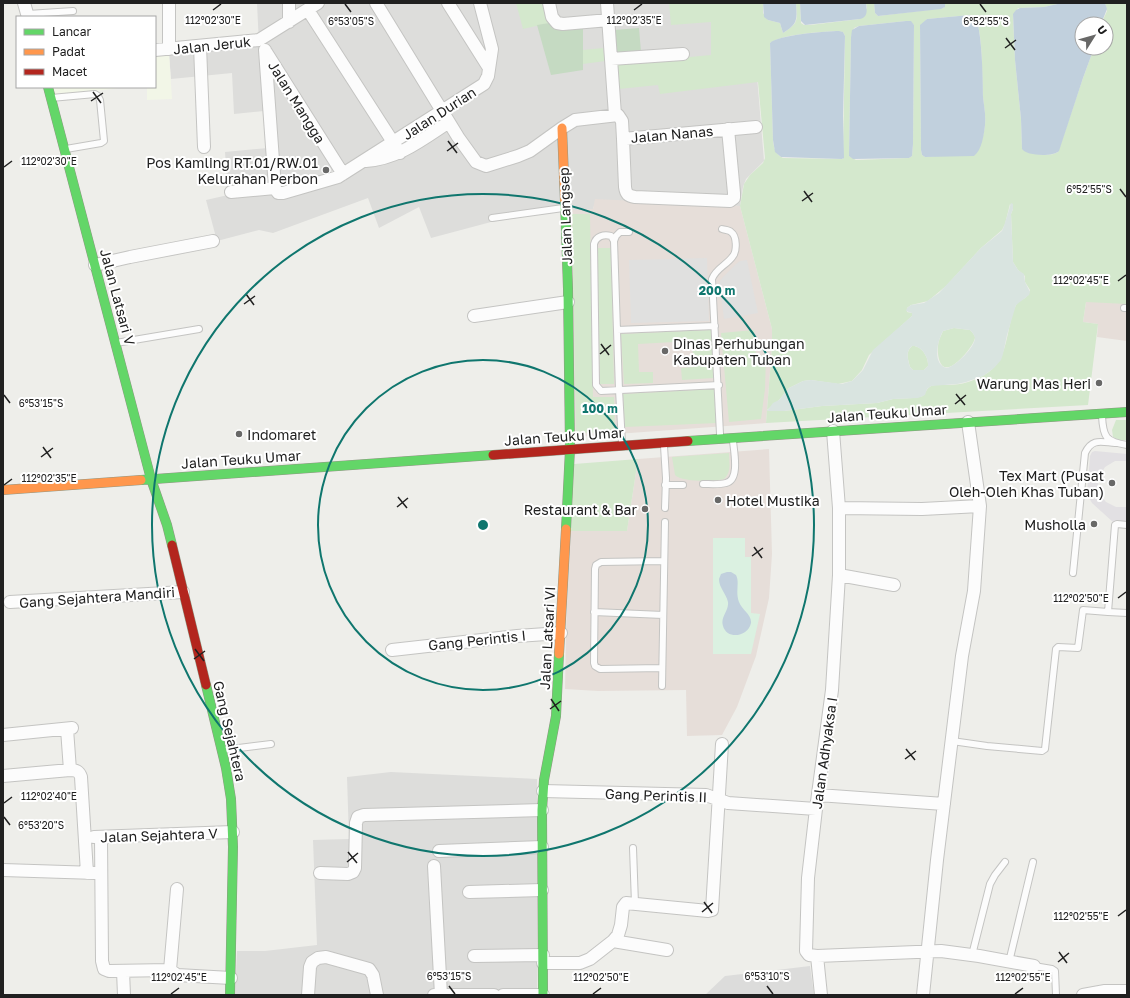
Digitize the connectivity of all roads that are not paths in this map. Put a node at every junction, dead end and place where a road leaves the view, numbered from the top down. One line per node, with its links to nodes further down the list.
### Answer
1 (169, 3): 16 (street)
2 (289, 3): 13 (street)
3 (318, 3): 9 (street, Jalan Jeruk)
4 (376, 3): 24 (street)
5 (448, 3): 20 (street)
6 (480, 3): 20 (street, Jalan Durian)
7 (550, 3): 12 (street)
8 (607, 3): 12 (street)
9 (308, 10): 13 (street, Jalan Jeruk); 30 (street)
10 (27, 11): 11 (lane)
11 (73, 11)
12 (609, 20): 19 (street)
13 (289, 22): 14 (street, Jalan Jeruk)
14 (262, 45): 15 (street, Jalan Jeruk); 32 (street, Jalan Mangga); 33 (street, Jalan Mangga)
15 (200, 46): 16 (street, Jalan Jeruk); 29 (street)
16 (169, 49): 17 (street, Jalan Jeruk)
17 (156, 50)
18 (683, 54): 19 (street)
19 (611, 59): 23 (street)
20 (489, 68): 24 (street, Jalan Durian)
21 (48, 88): 22 (main road, Jalan Latsari V)
22 (51, 98): 31 (main road, Jalan Latsari V); 31 (lane)
23 (615, 115): 26 (street, Jalan Nanas); 28 (street, Jalan Nanas)
24 (446, 117): 26 (street); 30 (street, Jalan Durian)
25 (756, 127): 27 (street, Jalan Nanas)
26 (562, 128): 35 (main road, Jalan Langsep)
27 (728, 129): 28 (street, Jalan Nanas); 28 (street)
28 (623, 139)
29 (204, 147)
30 (396, 147): 32 (street, Jalan Durian)
31 (64, 149): 41 (main road, Jalan Latsari V)
32 (343, 174): 33 (street, Jalan Durian)
33 (275, 188): 34 (street, Jalan Durian)
34 (231, 192)
35 (566, 208): 36 (lane); 42 (main road, Jalan Langsep)
36 (492, 218)
37 (722, 229): 44 (lane)
38 (629, 232): 40 (lane)
39 (213, 241): 41 (street)
40 (614, 241): 46 (lane); 49 (lane)
41 (95, 265): 47 (main road, Jalan Latsari V)
42 (568, 302): 43 (street); 60 (main road, Jalan Langsep)
43 (474, 316)
44 (715, 326): 46 (lane); 48 (lane)
45 (199, 329): 47 (lane)
46 (616, 330): 49 (lane)
47 (115, 343): 61 (main road, Jalan Latsari V)
48 (718, 384): 49 (lane); 55 (lane)
49 (619, 390): 59 (lane)
50 (1127, 412): 51 (main road, Jalan Teuku Umar)
51 (1102, 414): 52 (main road, Jalan Teuku Umar); 57 (lane)
52 (968, 422): 53 (main road, Jalan Teuku Umar); 66 (street)
53 (833, 431): 54 (main road, Jalan Teuku Umar); 68 (street, Jalan Adhyaksa I)
54 (733, 438): 55 (main road, Jalan Teuku Umar); 62 (lane)
55 (720, 439): 56 (main road, Jalan Teuku Umar)
56 (664, 443): 59 (main road, Jalan Teuku Umar); 63 (lane)
57 (1115, 444): 58 (lane); 72 (lane)
58 (1127, 445)
59 (623, 446): 60 (main road, Jalan Teuku Umar)
60 (570, 449): 61 (main road, Jalan Teuku Umar); 81 (main road, Jalan Latsari VI)
61 (151, 479): 65 (main road, Jalan Teuku Umar); 75 (main road, Gang Sejahtera)
62 (703, 484)
63 (666, 485): 64 (lane); 67 (lane)
64 (683, 485)
65 (3, 490)
66 (980, 506): 68 (street); 86 (street)
67 (665, 508)
68 (839, 508): 73 (street, Jalan Adhyaksa I)
69 (665, 522): 71 (lane)
70 (1127, 525): 78 (lane)
71 (664, 561): 77 (lane); 80 (lane)
72 (1073, 573)
73 (839, 575): 74 (street); 93 (street, Jalan Adhyaksa I)
74 (894, 584)
75 (183, 592): 76 (street, Gang Sejahtera Mandiri); 89 (main road, Gang Sejahtera)
76 (10, 602)
77 (594, 612): 80 (lane); 83 (lane)
78 (1108, 612): 79 (lane); 86 (lane)
79 (1127, 613)
80 (663, 615): 83 (lane)
81 (561, 633): 82 (street, Gang Perintis I); 92 (main road, Jalan Latsari VI)
82 (392, 650)
83 (662, 668): 84 (lane)
84 (662, 686)
85 (3, 735): 90 (street)
86 (952, 741): 95 (street)
87 (271, 744): 89 (lane)
88 (722, 744): 94 (street)
89 (221, 750): 98 (main road, Gang Sejahtera)
90 (70, 770): 91 (street); 99 (street)
91 (3, 776)
92 (543, 792): 94 (street, Gang Perintis II); 96 (main road, Jalan Latsari VI)
93 (818, 794): 95 (street); 97 (street, Jalan Adhyaksa I)
94 (719, 799): 97 (street, Gang Perintis II); 114 (street)
95 (944, 804): 117 (street)
96 (542, 810): 101 (main road, Jalan Latsari VI); 110 (street)
97 (816, 810): 120 (street, Jalan Adhyaksa I)
98 (233, 832): 100 (street, Jalan Sejahtera V); 126 (main road, Gang Sejahtera)
99 (85, 837): 100 (street, Jalan Sejahtera V); 108 (street)
100 (101, 837): 109 (street)
101 (542, 847): 103 (street); 112 (main road, Jalan Latsari VI)
102 (633, 848): 114 (lane)
103 (439, 851)
104 (1005, 862): 118 (lane)
105 (1033, 862): 122 (lane)
106 (434, 866): 133 (street)
107 (3, 870): 108 (street)
108 (87, 873): 109 (street)
109 (101, 873): 125 (street)
110 (320, 873)
111 (177, 889): 124 (street)
112 (542, 890): 113 (street); 121 (main road, Jalan Latsari VI)
113 (469, 892)
114 (635, 904): 115 (street)
115 (613, 941): 116 (street); 121 (street)
116 (667, 950)
117 (927, 951): 118 (street); 120 (street); 138 (street)
118 (972, 955): 122 (street)
119 (474, 956): 121 (street)
120 (817, 956): 137 (street)
121 (542, 959): 136 (main road, Jalan Latsari VI)
122 (1009, 962): 123 (street)
123 (1034, 966): 139 (lane)
124 (170, 970): 125 (street); 126 (street)
125 (123, 971): 128 (street)
126 (230, 978): 129 (main road, Gang Sejahtera)
127 (1127, 992): 140 (street)
128 (124, 995)
129 (230, 995)
130 (308, 995): 131 (street)
131 (377, 995)
132 (434, 995): 133 (street)
133 (441, 995): 134 (street)
134 (494, 995)
135 (503, 995): 136 (street)
136 (543, 995)
137 (821, 995)
138 (923, 995)
139 (1056, 995)
140 (1083, 995)

